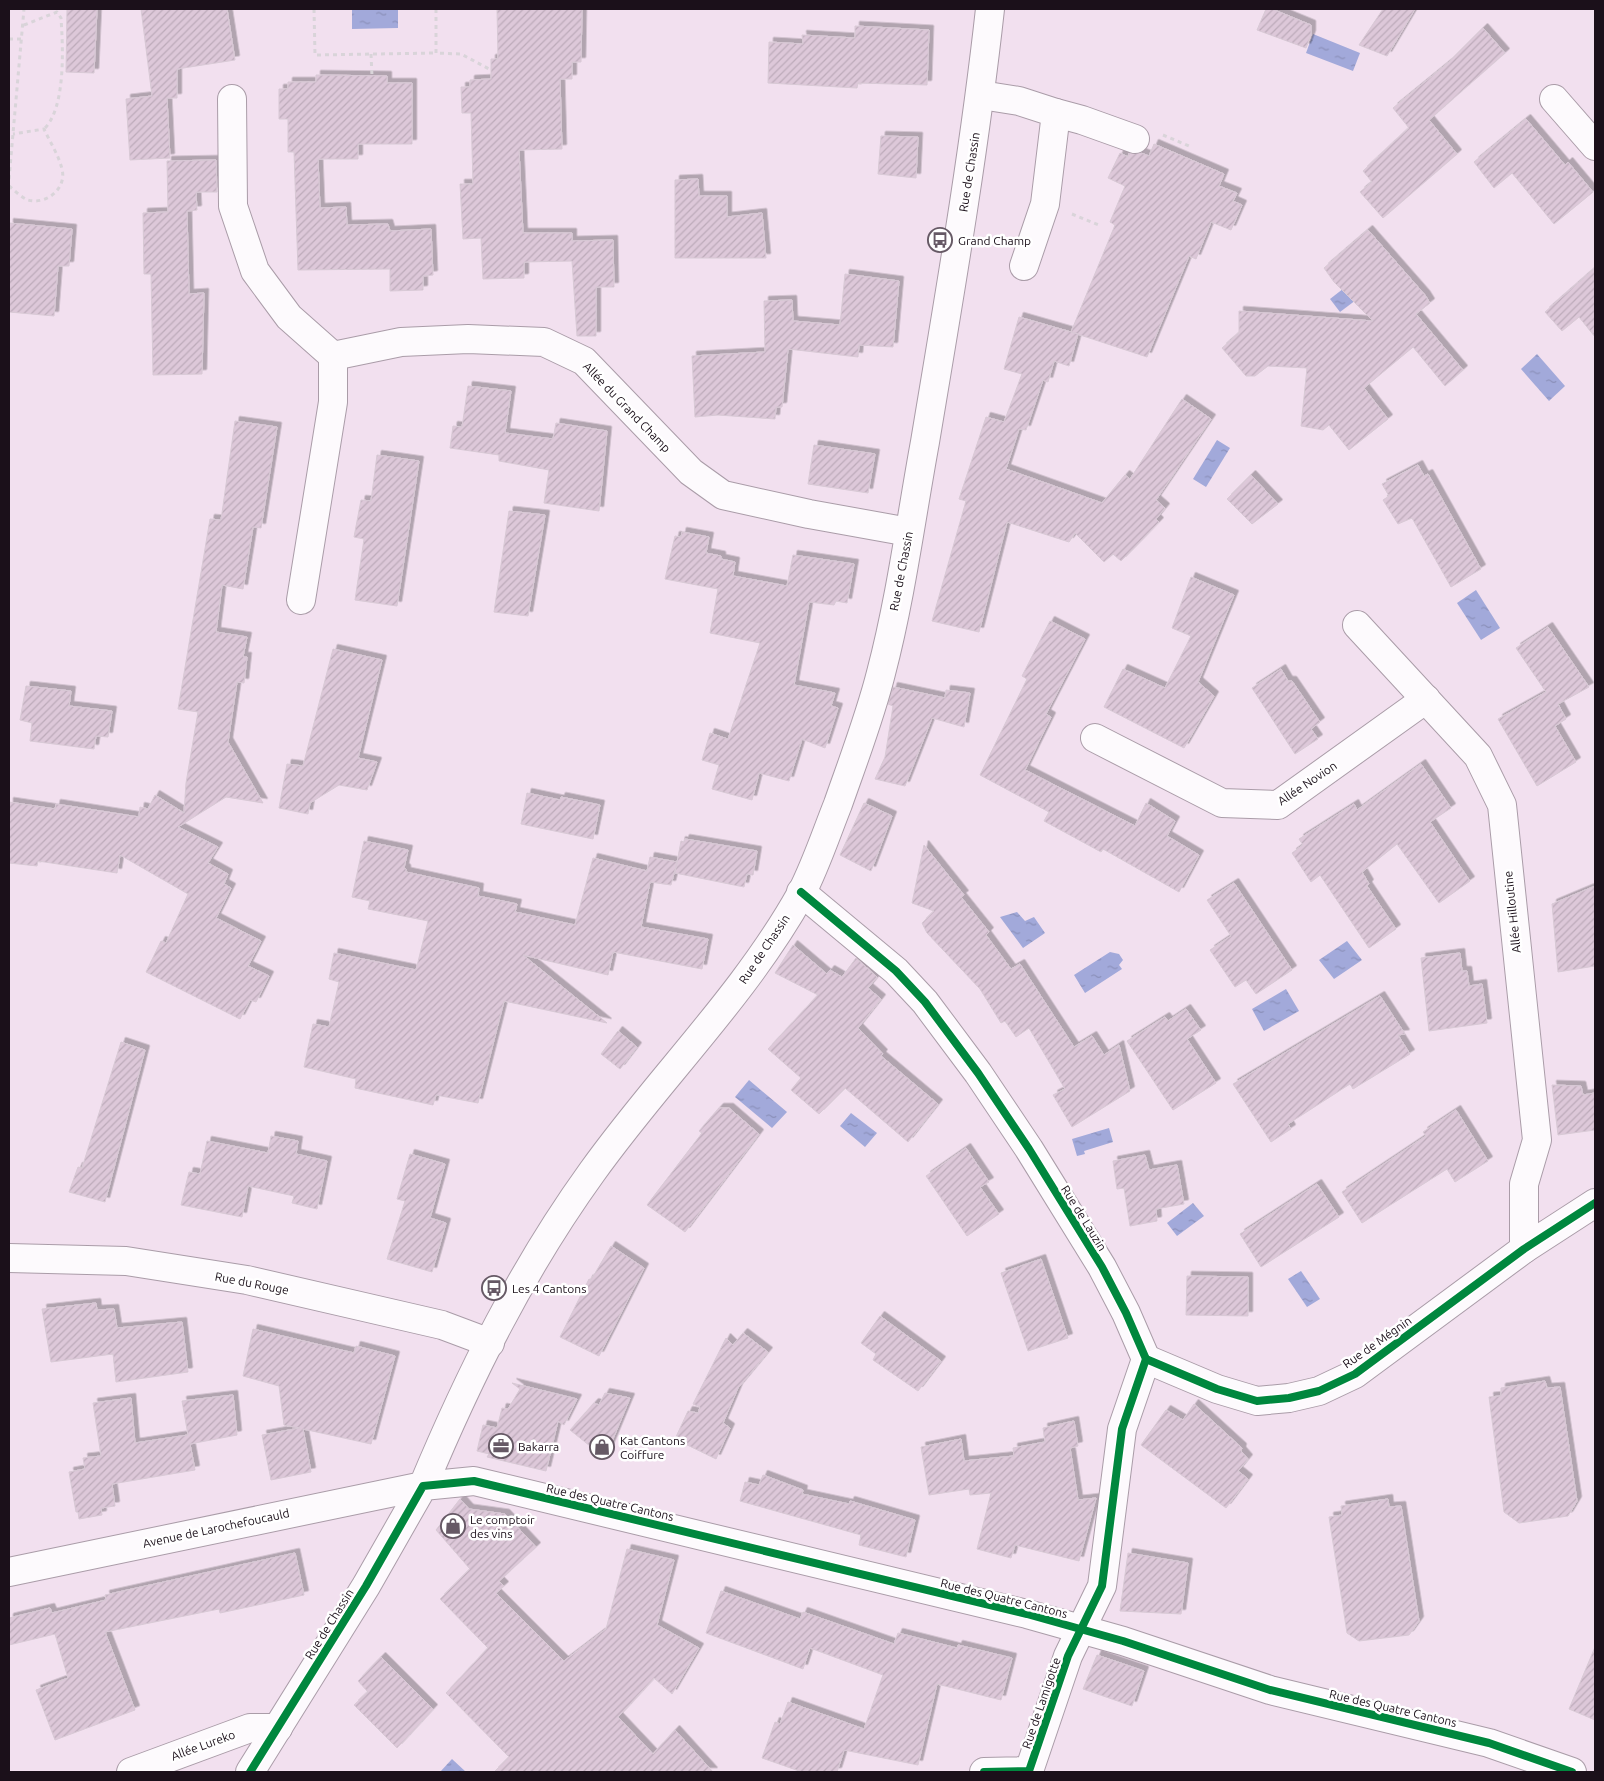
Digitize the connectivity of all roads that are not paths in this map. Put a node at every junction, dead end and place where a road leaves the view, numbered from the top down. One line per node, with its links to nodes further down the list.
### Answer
1 (990, 9): 2 (street, Rue de Chassin)
2 (981, 94): 5 (street); 10 (street, Rue de Chassin)
3 (232, 99): 9 (street)
4 (1554, 99): 7 (street)
5 (1056, 113): 6 (street); 8 (street)
6 (1135, 139)
7 (1595, 146)
8 (1024, 266)
9 (332, 356): 10 (street, Allée du Grand Champ); 11 (street)
10 (909, 532): 15 (street, Rue de Chassin)
11 (301, 600)
12 (1357, 625): 13 (street, Allée Hilloutine)
13 (1426, 699): 14 (street, Allée Novion); 17 (street, Allée Hilloutine)
14 (1095, 738)
15 (802, 892): 19 (street, Rue de Chassin); 20 (street, Rue de Lauzin)
16 (1595, 1203): 17 (street, Rue de Mégnin)
17 (1524, 1249): 20 (street, Rue de Mégnin)
18 (9, 1258): 19 (street, Rue du Rouge)
19 (490, 1343): 21 (street, Rue de Chassin)
20 (1146, 1358): 23 (street)
21 (423, 1486): 22 (street, Avenue de Larochefoucauld); 23 (street, Rue des Quatre Cantons); 24 (street, Rue de Chassin)
22 (9, 1572)
23 (1080, 1628): 28 (street, Rue de Lamigotte); 29 (street, Rue des Quatre Cantons)
24 (278, 1728): 25 (street, Allée Lureko); 26 (street, Rue de Chassin)
25 (131, 1772)
26 (250, 1772)
27 (984, 1772): 28 (street, Rue de Lamigotte)
28 (1029, 1772)
29 (1572, 1772)

